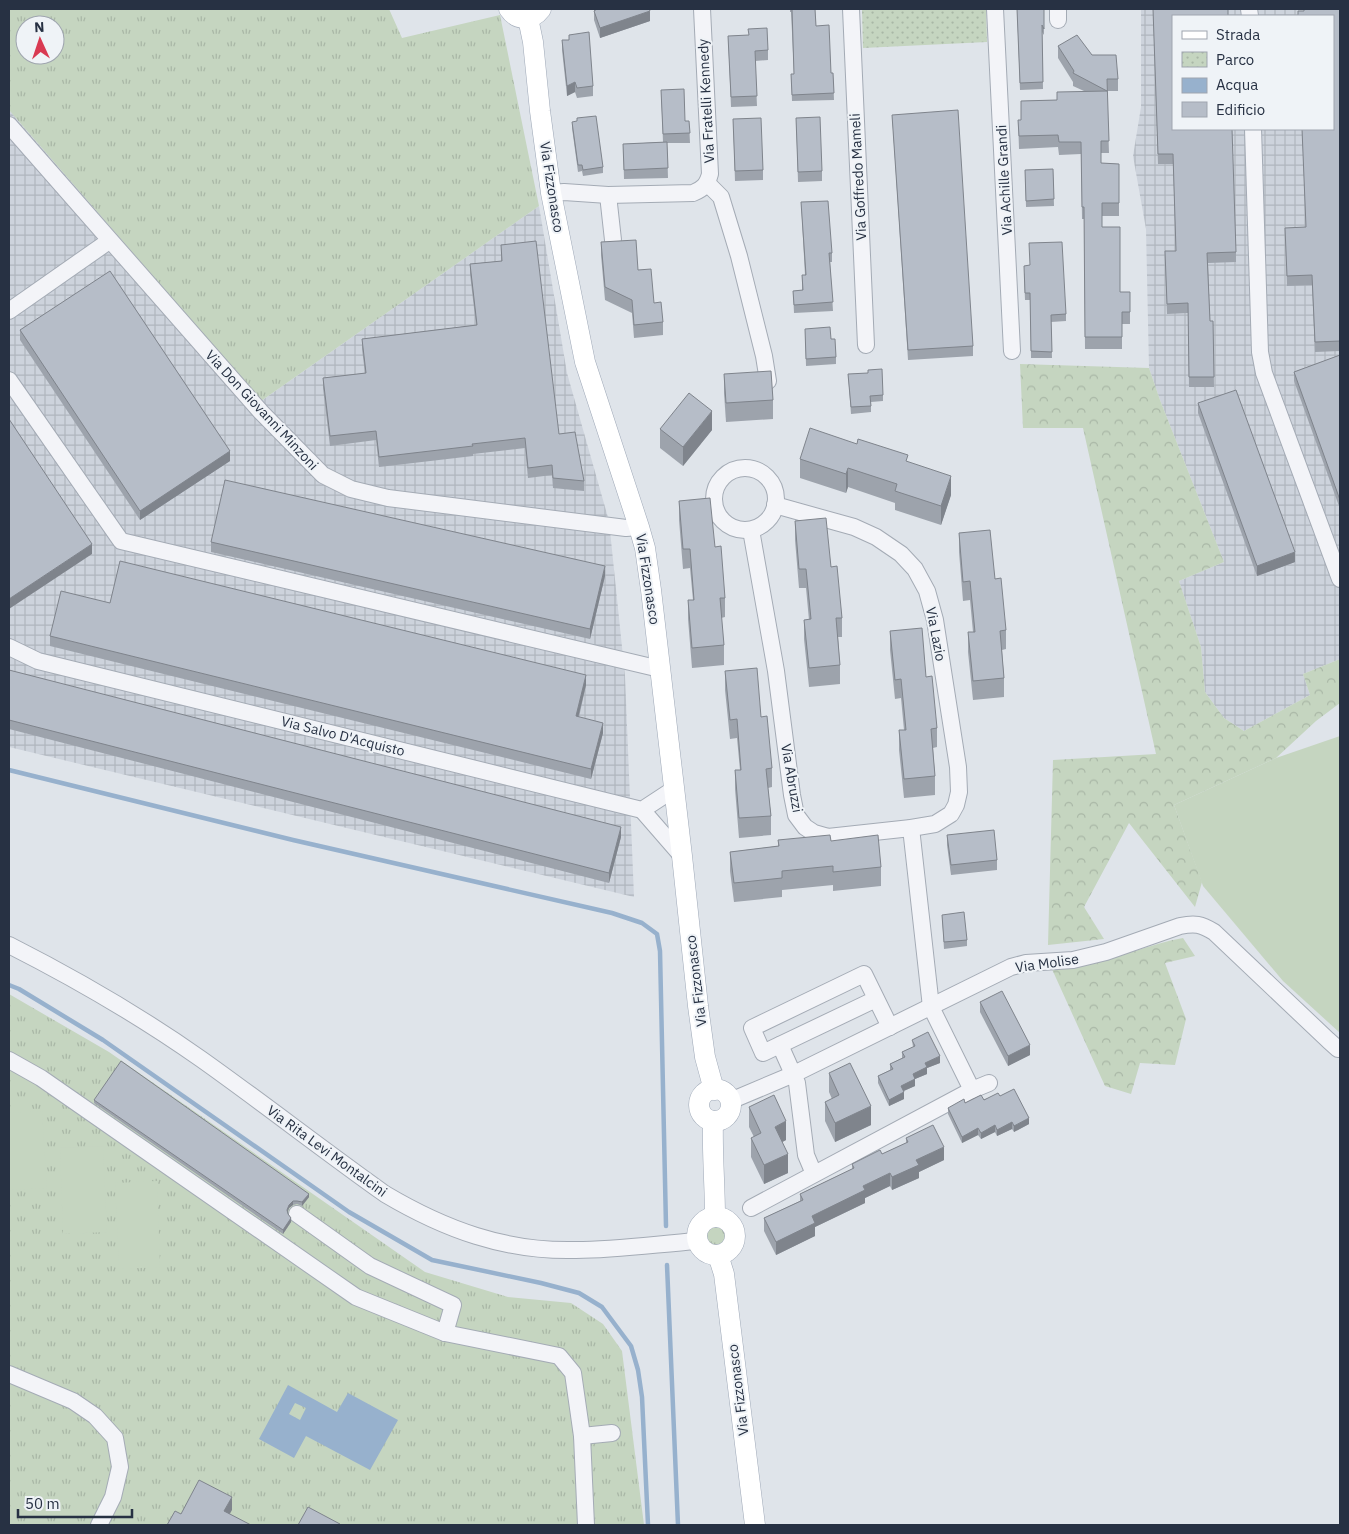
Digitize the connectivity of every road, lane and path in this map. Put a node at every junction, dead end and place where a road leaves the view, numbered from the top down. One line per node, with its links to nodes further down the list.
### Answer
1 (509, 9): 5 (main road, Via Fizzonasco)
2 (702, 9): 8 (street, Via Fratelli Kennedy)
3 (851, 9): 14 (street, Via Goffredo Mameli)
4 (995, 9): 15 (street, Via Achille Grandi)
5 (534, 13): 9 (main road, Via Fizzonasco)
6 (9, 125): 12 (street, Via Don Giovanni Minzoni)
7 (1253, 130): 21 (street)
8 (707, 183): 10 (street, Via Fratelli Kennedy); 17 (street)
9 (551, 192): 10 (street, Via Fratelli Kennedy); 19 (main road, Via Fizzonasco)
10 (608, 195): 11 (street)
11 (613, 240)
12 (109, 241): 13 (street); 19 (street, Via Don Giovanni Minzoni)
13 (9, 311)
14 (866, 345)
15 (1012, 351)
16 (9, 380): 23 (street)
17 (768, 381)
18 (775, 505): 20 (street); 20 (street); 26 (street, Via Lazio)
19 (639, 527): 23 (main road, Via Fizzonasco)
20 (751, 530): 26 (street, Via Abruzzi)
21 (1340, 579)
22 (9, 647): 25 (street, Via Salvo D'Acquisto)
23 (660, 669): 24 (main road, Via Fizzonasco)
24 (674, 789): 25 (street); 27 (main road, Via Fizzonasco)
25 (642, 810): 27 (street)
26 (911, 828): 30 (street)
27 (682, 856): 37 (main road, Via Fizzonasco)
28 (9, 945): 45 (street, Via Rita Levi Montalcini)
29 (876, 999): 31 (street); 32 (street); 32 (street)
30 (931, 1007): 31 (street, Via Molise); 33 (street, Via Molise); 38 (street)
31 (890, 1027): 35 (street, Via Molise)
32 (780, 1045): 35 (street)
33 (1340, 1048)
34 (9, 1060): 47 (street)
35 (794, 1074): 39 (street, Via Molise); 41 (street)
36 (989, 1083): 38 (street)
37 (714, 1090): 39 (main road); 40 (main road)
38 (972, 1090): 41 (street)
39 (730, 1101): 40 (main road)
40 (713, 1121): 44 (main road)
41 (814, 1174): 42 (street)
42 (751, 1208)
43 (296, 1214): 47 (street)
44 (715, 1217): 45 (main road); 46 (main road)
45 (689, 1242): 46 (main road)
46 (718, 1255): 53 (main road, Via Fizzonasco)
47 (444, 1333): 50 (street)
48 (9, 1374): 51 (street)
49 (612, 1433): 50 (street)
50 (582, 1436): 52 (street)
51 (99, 1525)
52 (586, 1525)
53 (754, 1525)

